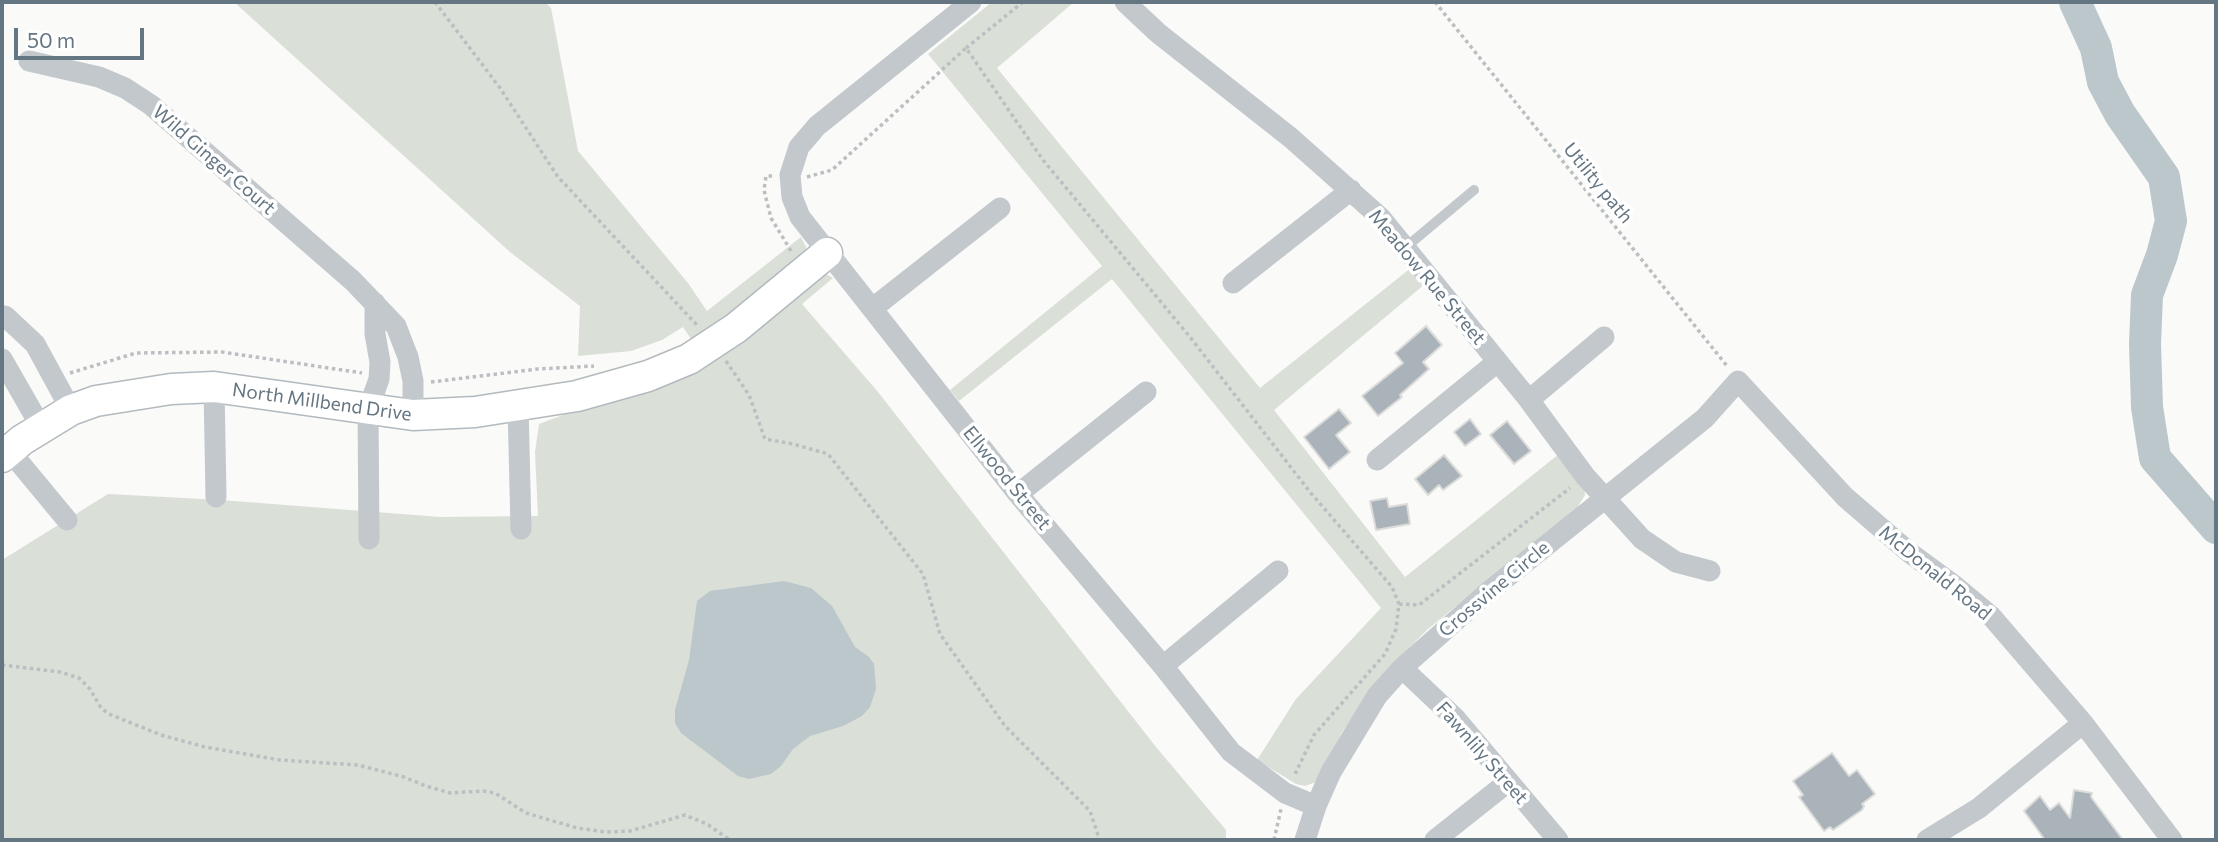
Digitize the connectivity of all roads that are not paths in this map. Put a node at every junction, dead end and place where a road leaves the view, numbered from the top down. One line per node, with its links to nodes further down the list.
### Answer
1 (971, 2): 8 (street, Ellwood Street)
2 (1125, 2): 4 (street, Meadow Rue Street)
3 (29, 61): 10 (street, Wild Ginger Court)
4 (1351, 190): 7 (street, Meadow Rue Street); 9 (street)
5 (1474, 190): 7 (lane)
6 (1000, 208): 11 (street)
7 (1406, 247): 15 (street, Meadow Rue Street)
8 (827, 253): 11 (street, Ellwood Street); 20 (street, North Millbend Drive)
9 (1233, 283)
10 (375, 303): 22 (street); 23 (street, Wild Ginger Court)
11 (873, 308): 27 (street, Ellwood Street)
12 (2, 317): 21 (street)
13 (1604, 337): 19 (street)
14 (2, 359): 24 (street)
15 (1497, 362): 19 (street, Meadow Rue Street); 26 (street)
16 (1738, 381): 29 (street, Crossvine Circle); 37 (street, McDonald Road)
17 (214, 387): 21 (street, North Millbend Drive); 22 (street, North Millbend Drive); 28 (street)
18 (1146, 392): 27 (street)
19 (1529, 400): 29 (street, Meadow Rue Street)
20 (518, 406): 23 (street, North Millbend Drive); 31 (street)
21 (71, 410): 24 (street, North Millbend Drive)
22 (368, 410): 23 (street, North Millbend Drive); 32 (street)
23 (413, 415)
24 (41, 427): 25 (street, North Millbend Drive)
25 (5, 453): 30 (street)
26 (1377, 460)
27 (1018, 494): 35 (street, Ellwood Street)
28 (216, 497)
29 (1604, 498): 34 (street, Meadow Rue Street); 36 (street, Crossvine Circle)
30 (67, 520)
31 (521, 529)
32 (369, 539)
33 (1278, 571): 35 (street)
34 (1710, 571)
35 (1163, 666): 39 (street, Ellwood Street)
36 (1402, 668): 38 (street, Fawnlily Street); 39 (street, Crossvine Circle)
37 (2083, 723): 43 (street); 44 (street, McDonald Road)
38 (1508, 782): 41 (street); 42 (street, Fawnlily Street)
39 (1316, 806): 40 (street, Crossvine Circle)
40 (1305, 840)
41 (1435, 840)
42 (1558, 840)
43 (1927, 840)
44 (2172, 840)

